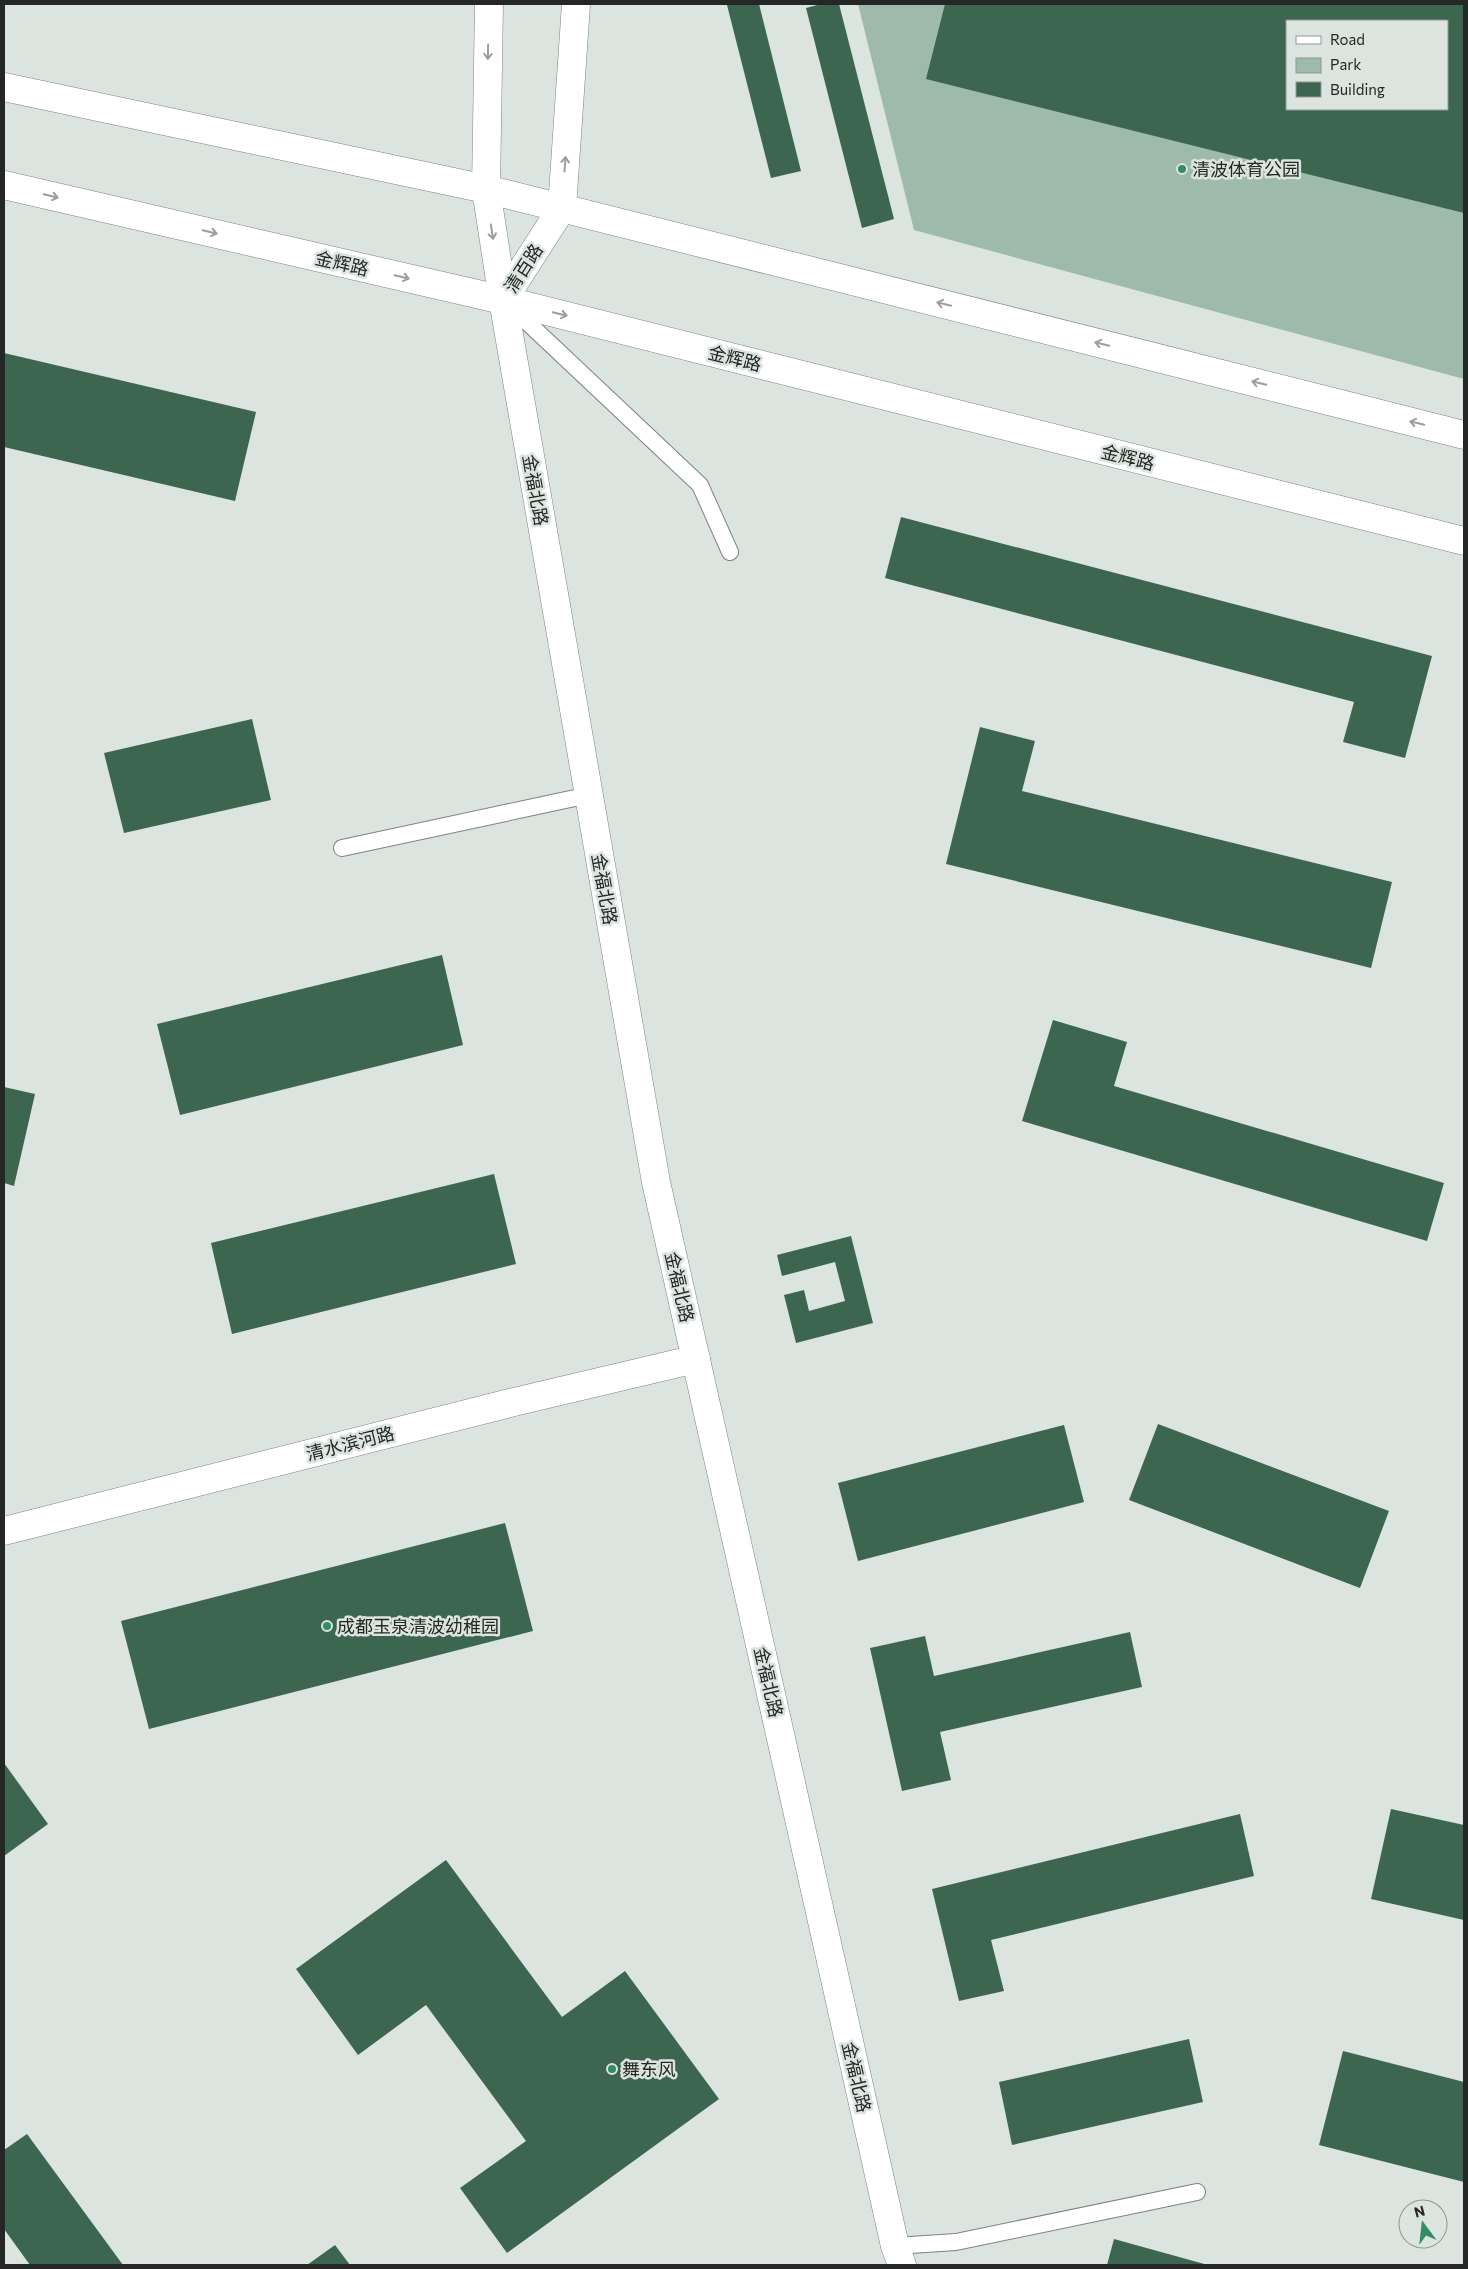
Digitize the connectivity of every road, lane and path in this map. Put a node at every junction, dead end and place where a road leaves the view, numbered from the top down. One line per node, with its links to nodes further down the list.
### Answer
1 (489, 4): 5 (street, 清百路, one-way to 5)
2 (576, 4): 6 (street, 清百路, one-way to 2)
3 (4, 87): 5 (street)
4 (4, 185): 7 (street, 金辉路, one-way to 7)
5 (486, 189): 6 (street); 7 (street, 清百路, one-way to 7)
6 (562, 208): 7 (street, 清百路); 8 (street, one-way to 6)
7 (503, 300): 9 (street, 金辉路, one-way to 9); 10 (lane); 11 (street, 金福北路)
8 (1464, 435)
9 (1464, 541)
10 (730, 552)
11 (589, 795): 12 (lane); 13 (street, 金福北路)
12 (342, 848)
13 (696, 1359): 14 (street, 清水滨河路); 16 (street, 金福北路)
14 (4, 1530)
15 (1198, 2192): 16 (lane)
16 (898, 2255)

